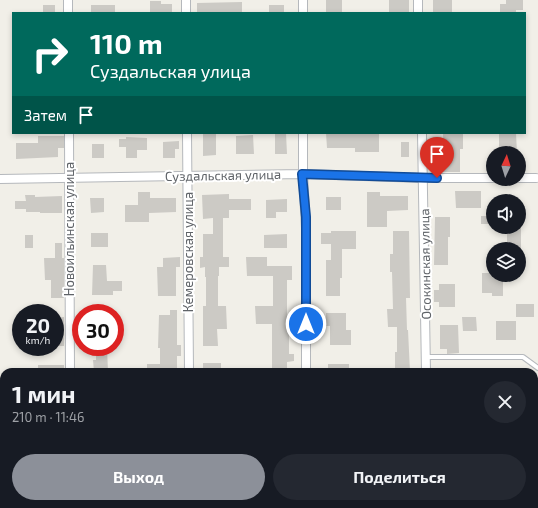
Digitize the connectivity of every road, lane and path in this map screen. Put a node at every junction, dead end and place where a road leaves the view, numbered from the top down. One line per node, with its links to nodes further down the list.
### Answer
1 (68, 0): 5 (street)
2 (186, 0): 6 (street)
3 (303, 0): 7 (street)
4 (418, 0): 8 (street)
5 (68, 12)
6 (186, 12)
7 (303, 12)
8 (418, 12)
9 (69, 134): 16 (street, Новоильинская улица)
10 (187, 134): 14 (street, Кемеровская улица)
11 (303, 134): 13 (street)
12 (422, 134): 18 (street, Осокинская улица)
13 (302, 174): 14 (street, Суздальская улица); 18 (street, Суздальская улица); 24 (street)
14 (187, 176): 16 (street, Суздальская улица); 23 (street, Кемеровская улица)
15 (537, 176): 17 (street)
16 (69, 177): 20 (street, Суздальская улица); 22 (street, Новоильинская улица)
17 (526, 177)
18 (423, 178): 19 (street, Суздальская улица); 21 (street, Осокинская улица)
19 (486, 178)
20 (0, 179)
21 (426, 358): 25 (street, Осокинская улица); 26 (lane)
22 (70, 368)
23 (189, 368)
24 (306, 368)
25 (426, 368)
26 (538, 368)

